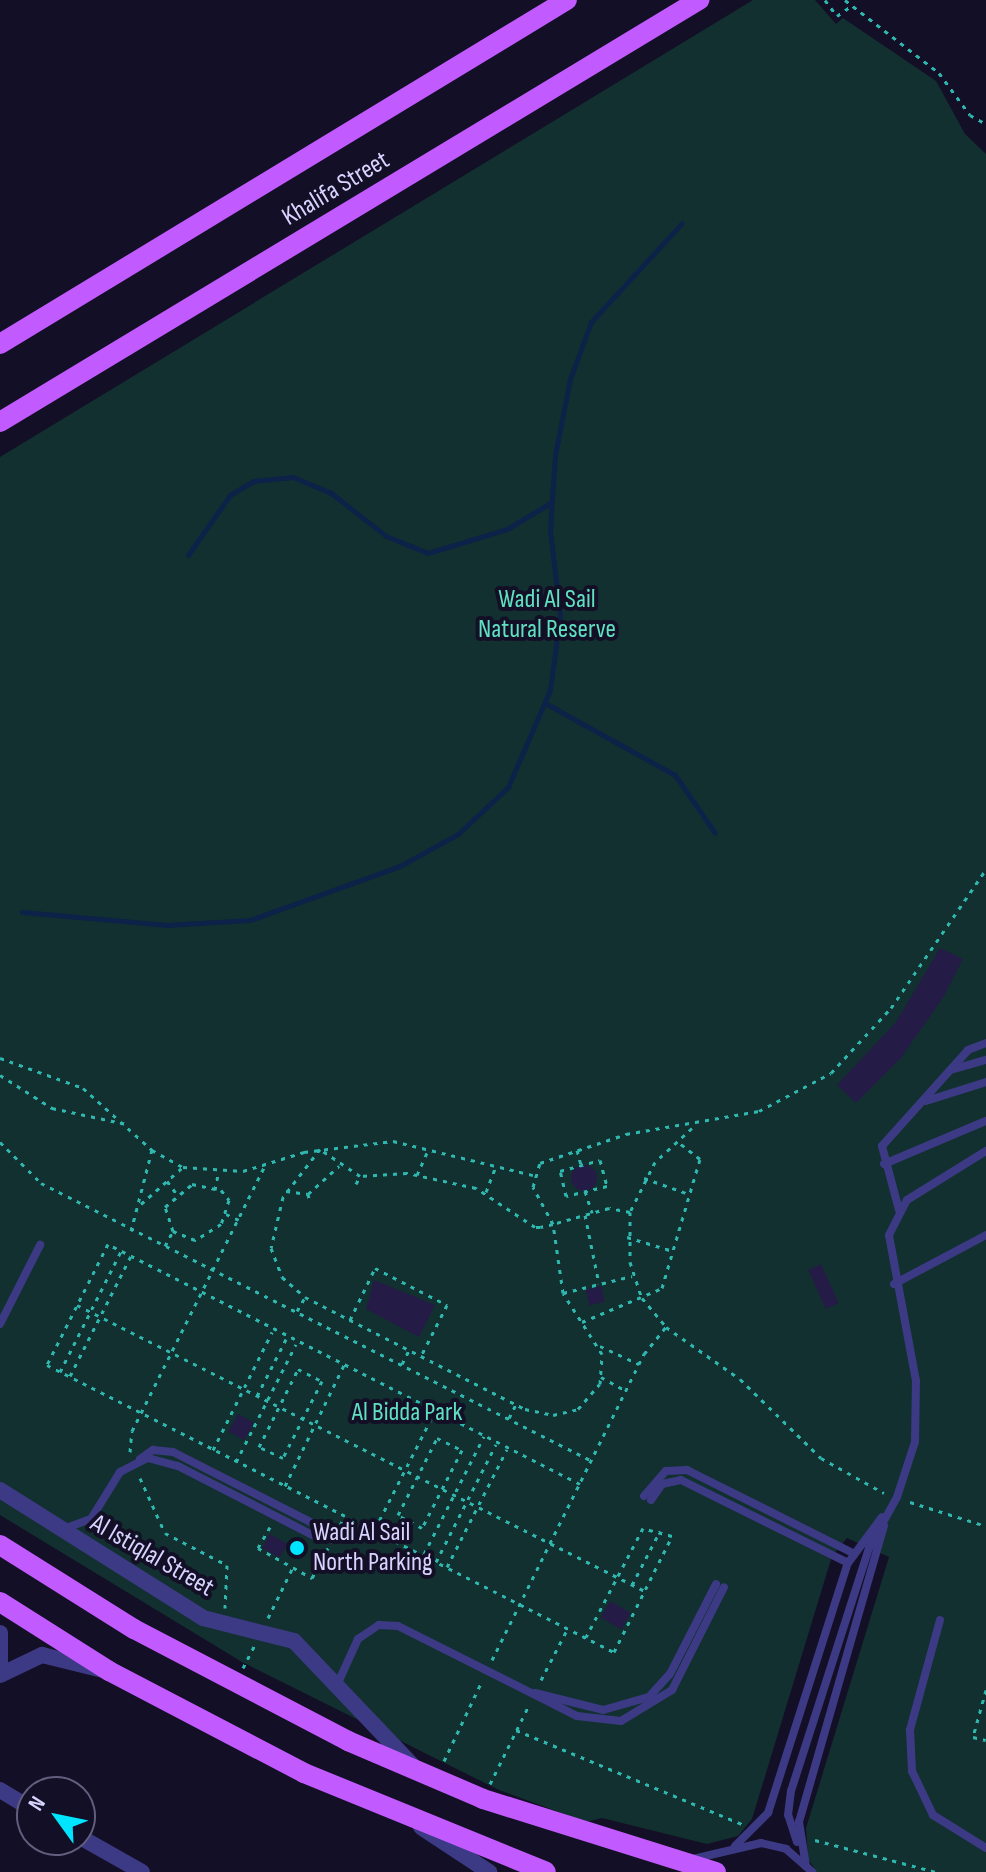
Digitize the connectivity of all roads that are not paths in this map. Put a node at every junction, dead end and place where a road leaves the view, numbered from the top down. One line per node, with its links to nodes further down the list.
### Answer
1 (567, 0): 3 (main road, Khalifa Street)
2 (699, 0): 4 (main road, Khalifa Street)
3 (0, 344)
4 (0, 422)
5 (986, 1043): 7 (lane)
6 (986, 1060): 7 (lane)
7 (954, 1069): 9 (lane)
8 (986, 1082): 9 (lane)
9 (925, 1102): 12 (lane)
10 (986, 1121): 12 (lane)
11 (986, 1151): 13 (lane)
12 (884, 1164): 13 (lane)
13 (899, 1210): 16 (lane)
14 (986, 1235): 16 (lane)
15 (40, 1245): 17 (lane)
16 (894, 1284): 20 (lane)
17 (0, 1324)
18 (137, 1460): 21 (lane); 22 (lane); 23 (lane)
19 (0, 1490): 22 (street, Al Istiqlal Street)
20 (886, 1514): 25 (lane); 37 (lane); 37 (lane)
21 (322, 1528)
22 (56, 1530): 34 (street, Al Istiqlal Street)
23 (318, 1538)
24 (0, 1545): 35 (main road, Al Istiqlal Street)
25 (853, 1553): 26 (lane); 26 (lane)
26 (848, 1563): 38 (lane)
27 (720, 1586): 34 (lane)
28 (0, 1602): 32 (main road)
29 (940, 1620): 39 (lane)
30 (0, 1633): 31 (street)
31 (0, 1666)
32 (109, 1671): 33 (street); 36 (main road)
33 (0, 1675)
34 (337, 1686): 35 (street, Al Istiqlal Street)
35 (429, 1776): 41 (main road, Al Istiqlal Street)
36 (413, 1822): 45 (street); 46 (main road)
37 (797, 1839): 43 (lane)
38 (735, 1846): 41 (lane); 43 (lane)
39 (986, 1848)
40 (96, 1850): 42 (street)
41 (683, 1862): 47 (main road, Al Istiqlal Street)
42 (116, 1866): 44 (street)
43 (809, 1869)
44 (142, 1872)
45 (489, 1872)
46 (546, 1872)
47 (716, 1872)

